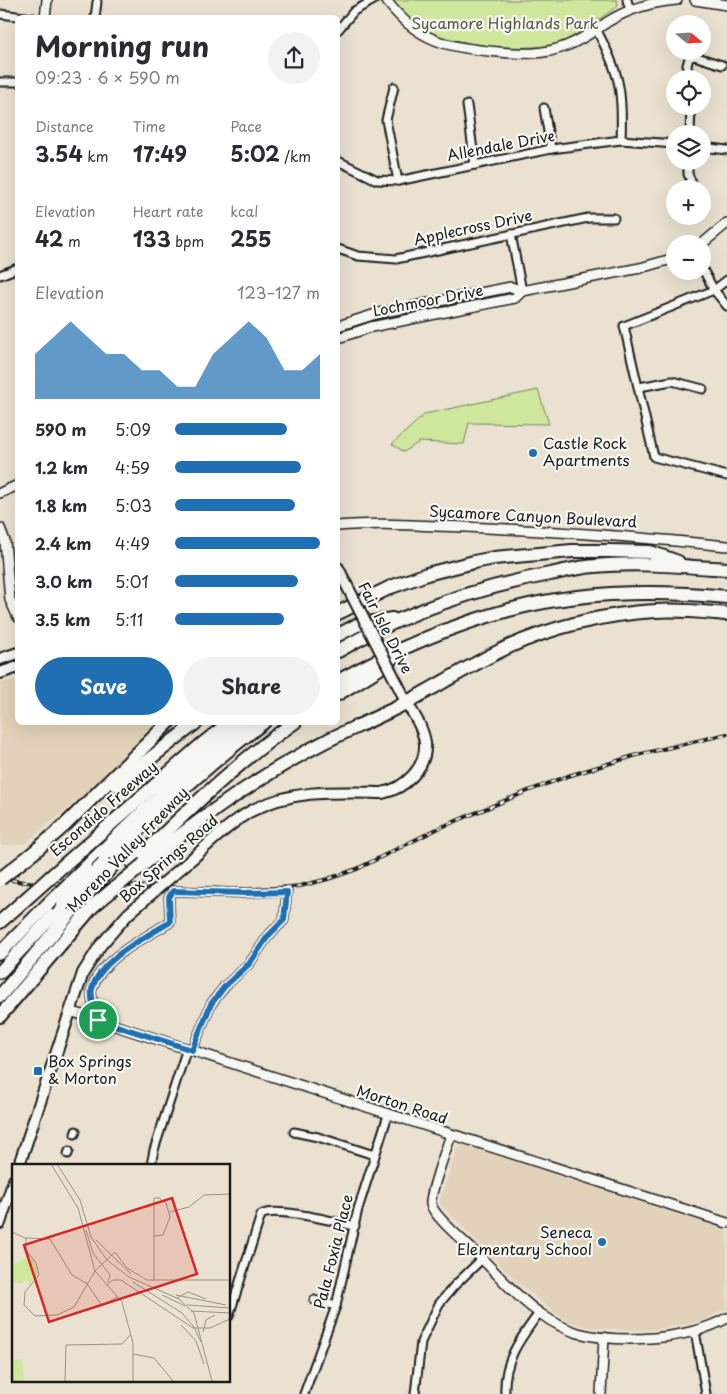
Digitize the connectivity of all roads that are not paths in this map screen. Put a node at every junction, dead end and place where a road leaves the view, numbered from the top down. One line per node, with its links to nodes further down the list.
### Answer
1 (47, 0): 11 (street)
2 (374, 0): 14 (street)
3 (386, 0): 15 (street)
4 (627, 0): 9 (street)
5 (677, 0): 9 (street)
6 (696, 0): 8 (street)
7 (97, 2): 12 (street)
8 (727, 6)
9 (630, 10): 15 (street)
10 (0, 14): 13 (street)
11 (45, 15)
12 (95, 15)
13 (15, 16)
14 (340, 28)
15 (596, 29): 23 (street)
16 (722, 65): 17 (street)
17 (687, 70)
18 (0, 82): 19 (street)
19 (15, 82)
20 (394, 87): 30 (street)
21 (467, 105): 29 (street)
22 (544, 108): 26 (street)
23 (621, 140): 24 (street, Allendale Drive); 26 (street, Allendale Drive)
24 (666, 143)
25 (711, 148): 27 (street)
26 (552, 149): 29 (street, Allendale Drive)
27 (727, 150)
28 (340, 162): 30 (street, Allendale Drive)
29 (475, 165): 30 (street, Allendale Drive)
30 (398, 181)
31 (614, 218): 33 (street, Applecross Drive)
32 (727, 223): 34 (street)
33 (511, 234): 35 (street, Applecross Drive); 42 (street)
34 (711, 236)
35 (340, 250)
36 (666, 261): 42 (street, Lochmoor Drive)
37 (15, 269): 38 (street)
38 (0, 274)
39 (709, 280): 41 (street)
40 (727, 280): 41 (street)
41 (714, 290): 43 (street); 46 (street)
42 (522, 291): 44 (street, Lochmoor Drive); 45 (street, Lochmoor Drive)
43 (727, 306)
44 (340, 325)
45 (340, 335)
46 (639, 387): 47 (street); 48 (street)
47 (703, 389)
48 (727, 476)
49 (15, 486): 50 (street)
50 (0, 493)
51 (340, 526): 53 (street, Sycamore Canyon Boulevard)
52 (0, 528): 58 (street)
53 (727, 546)
54 (687, 566): 55 (highway); 59 (highway); 61 (highway)
55 (727, 569)
56 (340, 572): 73 (main road, Fair Isle Drive, bridge)
57 (727, 597): 62 (highway)
58 (15, 611)
59 (340, 612)
60 (727, 614): 73 (highway)
61 (404, 617): 63 (highway); 65 (highway)
62 (448, 629): 64 (highway); 70 (highway)
63 (340, 634)
64 (404, 648): 71 (highway); 72 (highway)
65 (340, 650)
66 (15, 653): 67 (main road)
67 (0, 659)
68 (15, 668): 69 (main road)
69 (0, 673)
70 (340, 675)
71 (340, 680)
72 (340, 693)
73 (404, 698): 83 (highway); 89 (main road, Box Springs Road, bridge)
74 (166, 725): 81 (highway)
75 (193, 725): 81 (highway)
76 (226, 725): 85 (highway, Escondido Freeway, bridge)
77 (242, 725): 86 (highway, bridge)
78 (260, 725): 82 (highway)
79 (270, 725): 82 (highway)
80 (291, 725): 83 (highway, Moreno Valley Freeway)
81 (65, 824): 84 (highway, bridge)
82 (110, 863): 87 (highway, bridge); 88 (highway, bridge)
83 (139, 864): 90 (highway, Moreno Valley Freeway, bridge)
84 (0, 879)
85 (0, 922)
86 (0, 953)
87 (0, 972)
88 (0, 996)
89 (70, 1011): 91 (street, Morton Road); 97 (main road, Box Springs Road)
90 (0, 1016)
91 (98, 1020): 92 (street, Morton Road); 92 (street)
92 (190, 1049): 93 (street, Morton Road); 98 (street)
93 (388, 1115): 95 (street, Morton Road); 96 (street, Pala Foxia Place)
94 (294, 1132): 96 (street)
95 (451, 1135): 101 (street, Morton Road); 103 (street)
96 (374, 1155): 102 (street, Pala Foxia Place)
97 (19, 1164)
98 (151, 1164)
99 (12, 1186): 100 (main road)
100 (0, 1223)
101 (727, 1223)
102 (355, 1226): 105 (street, Pala Foxia Place); 106 (street)
103 (482, 1259): 107 (street); 112 (street)
104 (314, 1300): 105 (street)
105 (336, 1306): 111 (street, Pala Foxia Place)
106 (230, 1313)
107 (539, 1313): 110 (street); 113 (street)
108 (727, 1318): 109 (street)
109 (695, 1331): 110 (street); 115 (street)
110 (604, 1337): 114 (street)
111 (304, 1394)
112 (415, 1394)
113 (505, 1394)
114 (601, 1394)
115 (706, 1394)

